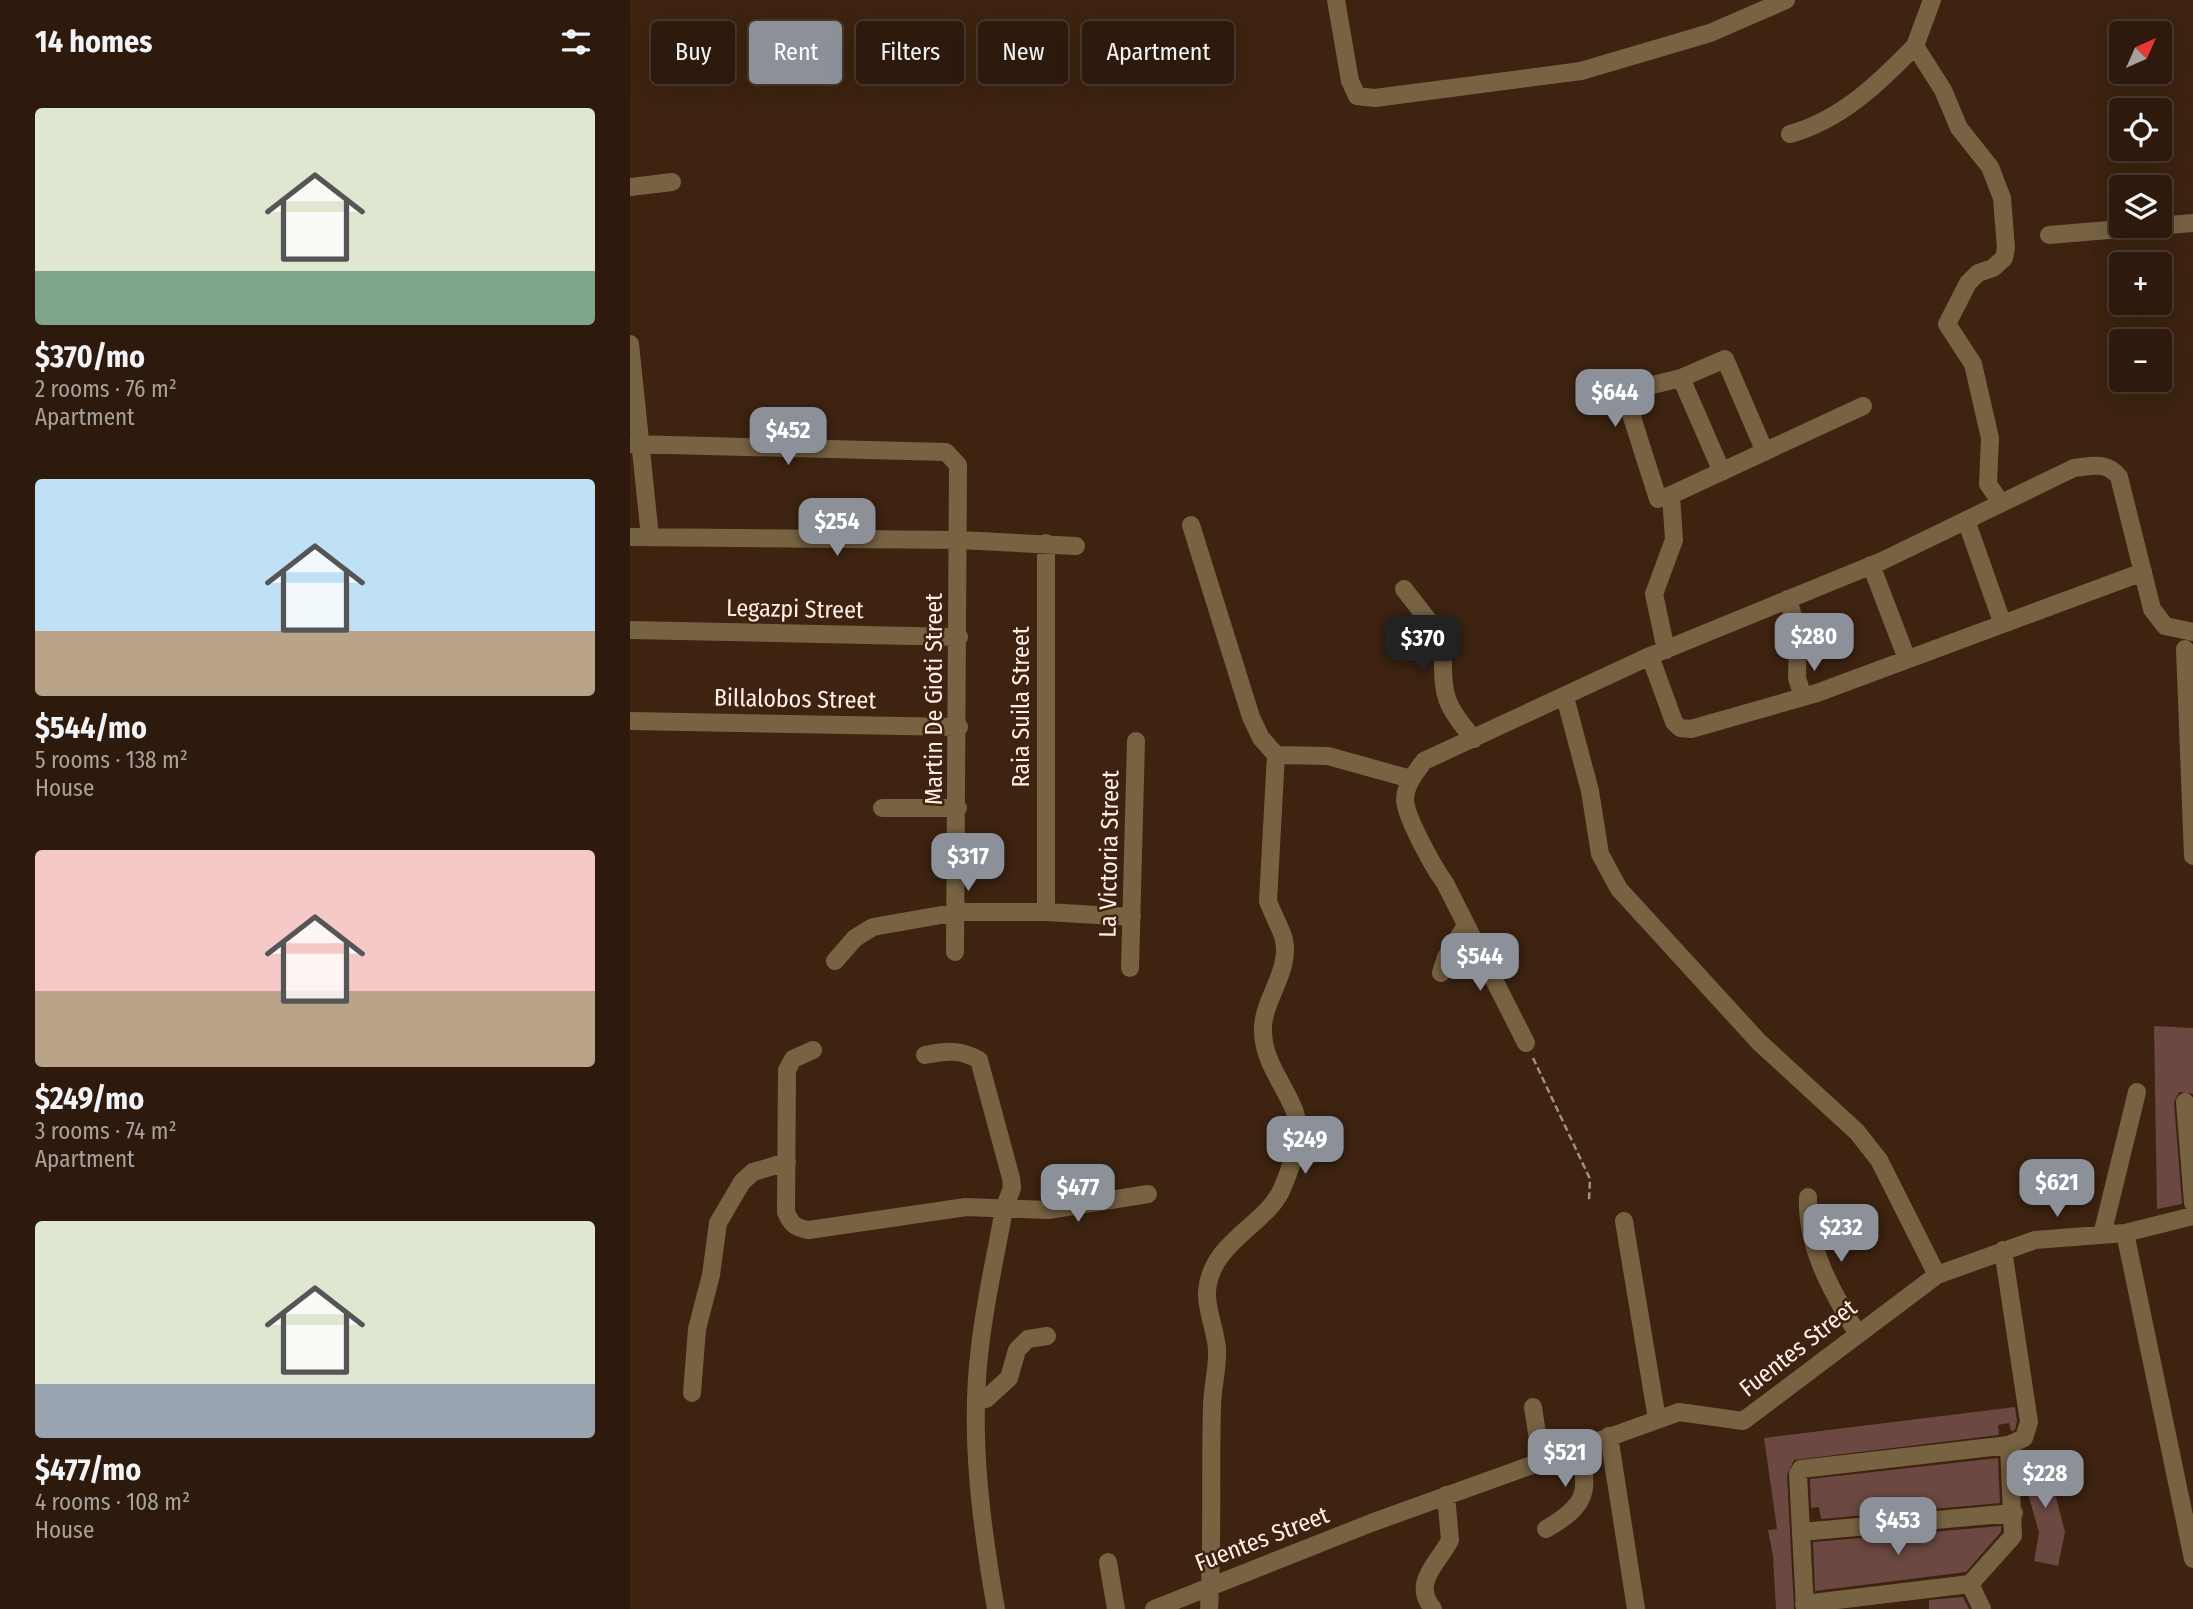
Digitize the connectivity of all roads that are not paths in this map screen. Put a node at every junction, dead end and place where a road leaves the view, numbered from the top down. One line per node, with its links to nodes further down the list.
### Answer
1 (1336, 0): 2 (street)
2 (1786, 0)
3 (1932, 0): 4 (street)
4 (1915, 46): 5 (street); 18 (street)
5 (1790, 134)
6 (672, 182): 7 (street)
7 (630, 187)
8 (2193, 223): 9 (street)
9 (2049, 235)
10 (630, 344): 11 (street)
11 (630, 351): 14 (street)
12 (1681, 378): 15 (street); 16 (street); 17 (street)
13 (1863, 406): 15 (street)
14 (636, 444): 22 (street); 23 (street, Martin De Gioti Street)
15 (1765, 452): 16 (street)
16 (1722, 472): 17 (street)
17 (1671, 495): 35 (street)
18 (2001, 503): 19 (street); 27 (street)
19 (1966, 520): 26 (street); 30 (street)
20 (1192, 525): 43 (street)
21 (630, 537): 22 (street)
22 (650, 537): 23 (street)
23 (960, 540): 24 (street); 33 (street, Martin De Gioti Street)
24 (1046, 543): 25 (street); 50 (street, Raia Suila Street)
25 (1076, 546)
26 (1871, 565): 29 (street); 36 (street)
27 (2143, 572): 30 (street); 32 (street)
28 (1404, 589): 41 (street)
29 (1788, 599): 35 (street); 38 (street)
30 (2002, 622): 36 (street)
31 (630, 630): 33 (street, Legazpi Street)
32 (2193, 632)
33 (959, 637): 40 (street, Martin De Gioti Street)
34 (2185, 649): 44 (street)
35 (1658, 653): 37 (street); 38 (street)
36 (1907, 659): 38 (street)
37 (1565, 697): 41 (street); 72 (street)
38 (1804, 697)
39 (630, 720): 40 (street, Billalobos Street)
40 (959, 727): 46 (street, Martin De Gioti Street)
41 (1474, 739): 45 (street)
42 (1136, 740): 51 (street, La Victoria Street)
43 (1276, 755): 45 (street); 89 (street)
44 (2193, 774): 48 (street)
45 (1411, 779): 52 (street)
46 (958, 807): 47 (street); 49 (street, Martin De Gioti Street)
47 (882, 808)
48 (2193, 856)
49 (958, 912): 50 (street); 53 (street, Martin De Gioti Street); 54 (street)
50 (1046, 912): 51 (street)
51 (1132, 917): 55 (street, La Victoria Street)
52 (1465, 927): 56 (street); 57 (street)
53 (955, 952)
54 (835, 961)
55 (1130, 968)
56 (1441, 972)
57 (1526, 1043)
58 (813, 1050): 62 (street)
59 (925, 1055): 66 (street)
60 (2137, 1092): 70 (street)
61 (2185, 1102): 65 (street)
62 (787, 1162): 66 (street); 75 (street)
63 (1148, 1194): 66 (street)
64 (1808, 1197): 73 (street)
65 (2193, 1203)
66 (1004, 1209): 76 (street)
67 (2193, 1216): 69 (street, Fuentes Street)
68 (1623, 1221): 78 (street)
69 (2124, 1233): 70 (street, Fuentes Street); 87 (street)
70 (2102, 1235): 71 (street, Fuentes Street)
71 (2003, 1250): 72 (street, Fuentes Street); 80 (street)
72 (1937, 1275): 73 (street, Fuentes Street)
73 (1857, 1333): 78 (street, Fuentes Street)
74 (1047, 1336): 76 (street)
75 (692, 1392)
76 (977, 1401): 92 (street)
77 (1533, 1407): 82 (street)
78 (1657, 1419): 79 (street, Fuentes Street)
79 (1609, 1436): 81 (street, Fuentes Street); 97 (street)
80 (2009, 1445): 84 (street); 86 (street)
81 (1578, 1447): 82 (street, Fuentes Street); 85 (street)
82 (1541, 1460): 83 (street, Fuentes Street)
83 (1446, 1495): 89 (street, Fuentes Street); 96 (street)
84 (2014, 1513): 86 (street); 90 (street)
85 (1546, 1530)
86 (1801, 1532): 91 (street)
87 (2193, 1559)
88 (1108, 1562): 93 (street)
89 (1210, 1584): 94 (street, Fuentes Street); 95 (street)
90 (1970, 1584): 91 (street); 98 (street)
91 (1804, 1607)
92 (996, 1609)
93 (1116, 1609)
94 (1154, 1609)
95 (1209, 1609)
96 (1433, 1609)
97 (1636, 1609)
98 (1982, 1609)

